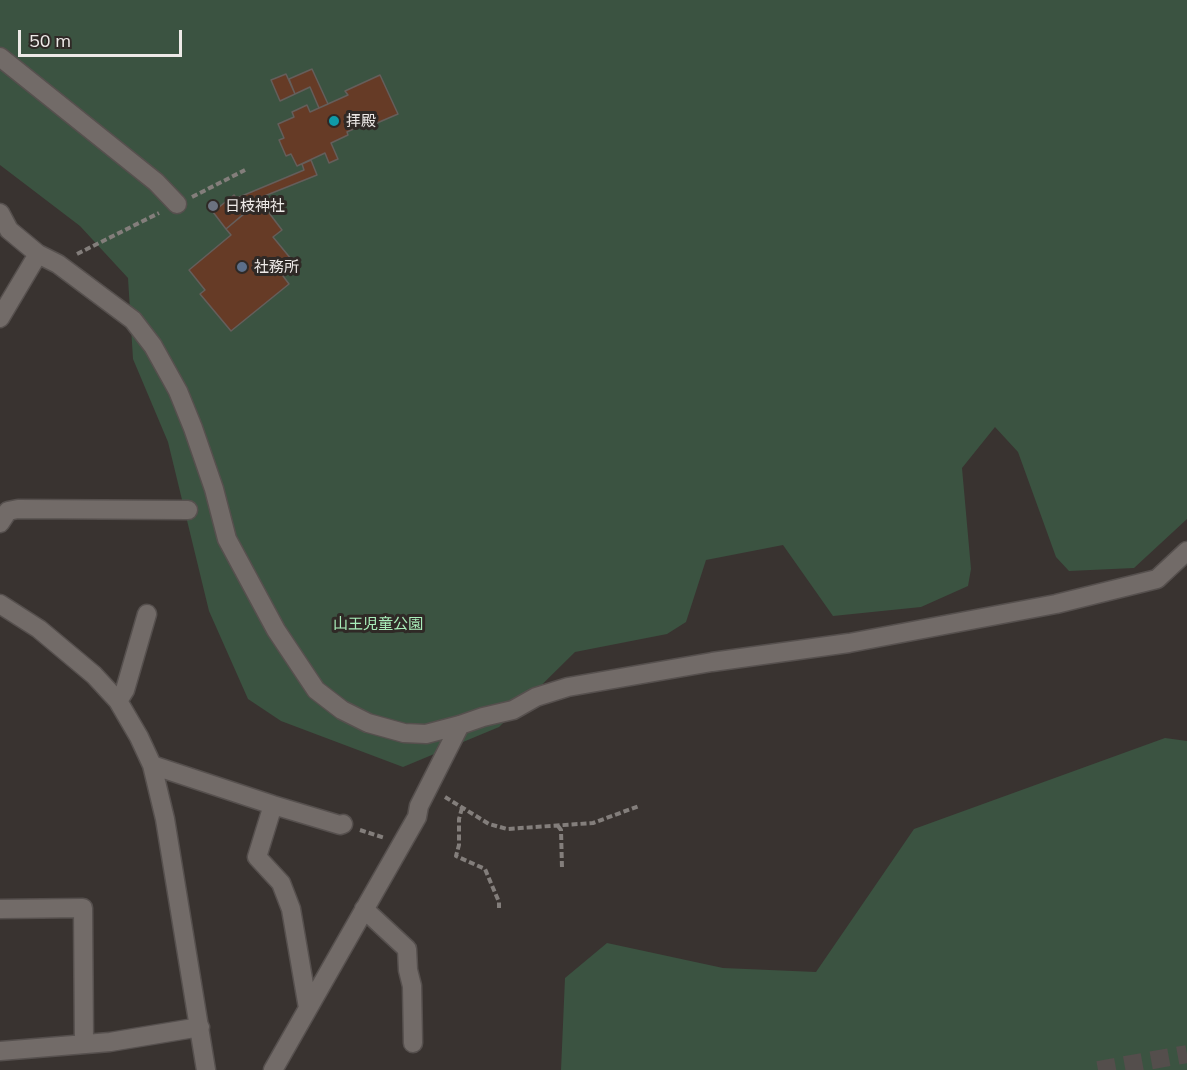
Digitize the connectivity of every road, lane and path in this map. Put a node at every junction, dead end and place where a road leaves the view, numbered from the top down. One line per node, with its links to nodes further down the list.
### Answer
1 (0, 57): 3 (street)
2 (245, 170): 3 (path)
3 (177, 204): 6 (path)
4 (0, 213): 5 (street)
5 (38, 254): 6 (street); 7 (street)
6 (58, 264): 14 (street)
7 (0, 318)
8 (188, 510): 9 (street)
9 (2, 516)
10 (1187, 551): 14 (street)
11 (0, 604): 13 (street)
12 (147, 614): 13 (street)
13 (118, 701): 15 (street)
14 (460, 725): 16 (street)
15 (152, 765): 17 (street); 28 (street)
16 (430, 786): 19 (path); 26 (street)
17 (273, 805): 20 (street); 27 (street)
18 (639, 806): 21 (path)
19 (462, 808): 21 (path); 24 (path)
20 (343, 824): 22 (path)
21 (557, 826): 23 (path)
22 (388, 836)
23 (562, 868)
24 (499, 908)
25 (0, 909): 30 (street)
26 (364, 909): 27 (street); 29 (street)
27 (308, 1008): 33 (street)
28 (200, 1027): 30 (street); 32 (street)
29 (413, 1043)
30 (84, 1044): 31 (street)
31 (0, 1051)
32 (207, 1070)
33 (273, 1070)

